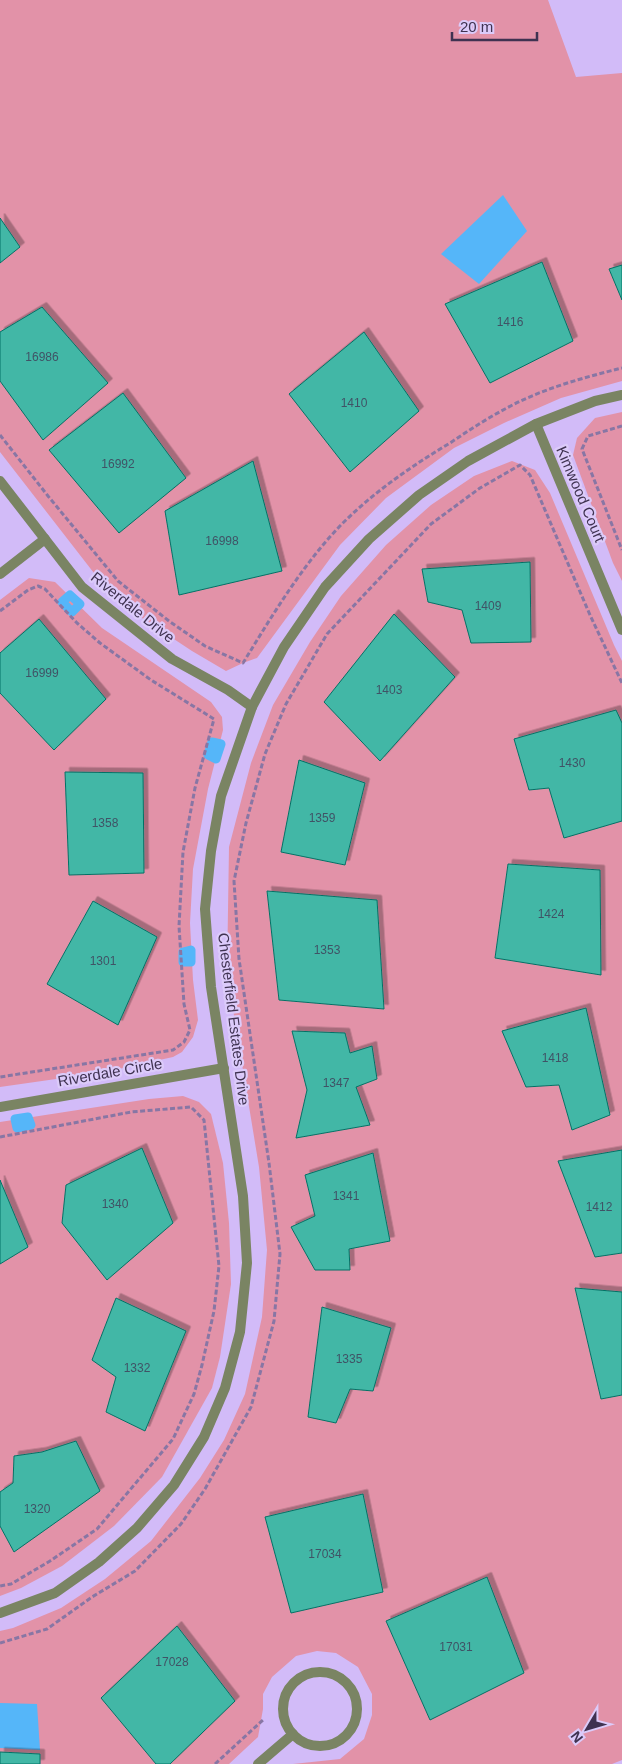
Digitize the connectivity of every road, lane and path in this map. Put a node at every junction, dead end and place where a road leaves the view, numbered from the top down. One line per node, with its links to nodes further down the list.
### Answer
1 (622, 368): 5 (path)
2 (622, 395): 3 (street, Chesterfield Estates Drive)
3 (536, 424): 11 (street, Kimwood Court); 13 (street, Chesterfield Estates Drive)
4 (622, 426): 8 (path)
5 (0, 435)
6 (0, 481): 7 (street, Riverdale Drive)
7 (45, 539): 9 (street); 13 (street, Riverdale Drive)
8 (622, 550)
9 (0, 574)
10 (0, 611): 15 (path)
11 (622, 630)
12 (622, 683): 20 (path)
13 (252, 707): 14 (street, Chesterfield Estates Drive)
14 (224, 1068): 16 (street, Riverdale Circle); 19 (street, Chesterfield Estates Drive)
15 (0, 1077)
16 (0, 1107)
17 (0, 1137): 18 (path)
18 (0, 1586)
19 (0, 1614)
20 (0, 1643)
21 (264, 1719): 23 (path)
22 (292, 1734): 22 (street); 24 (street)
23 (215, 1764)
24 (258, 1764)

